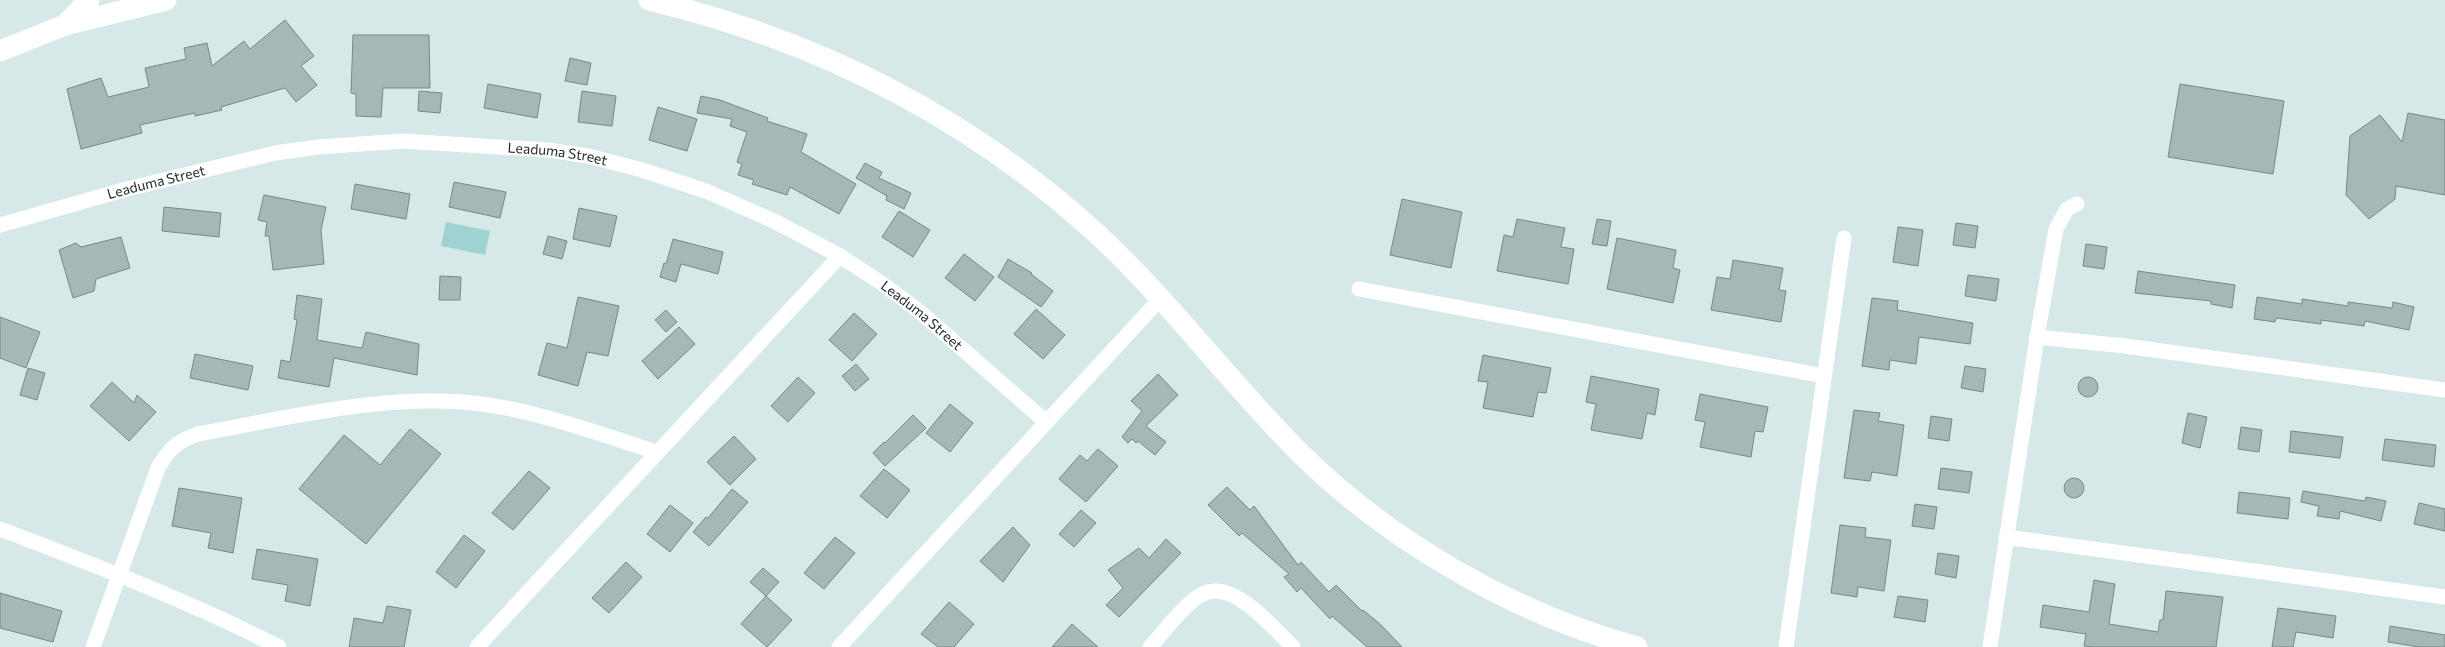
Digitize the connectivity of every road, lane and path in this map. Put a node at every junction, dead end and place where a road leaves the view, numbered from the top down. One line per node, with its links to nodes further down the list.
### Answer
1 (89, 0): 5 (main road)
2 (649, 0): 4 (main road)
3 (157, 1): 5 (main road)
4 (689, 4): 12 (main road)
5 (65, 25): 6 (main road)
6 (0, 50)
7 (2077, 204): 13 (street)
8 (0, 225): 10 (street, Leaduma Street)
9 (1844, 238): 14 (street)
10 (840, 256): 16 (street, Leaduma Street); 17 (street)
11 (1359, 289): 14 (street)
12 (1160, 298): 16 (street); 28 (main road)
13 (2037, 336): 15 (street); 19 (street)
14 (1824, 376): 29 (street)
15 (2445, 390)
16 (1046, 422): 25 (street)
17 (657, 452): 20 (street); 24 (street)
18 (0, 529): 20 (street)
19 (2006, 537): 21 (street); 30 (street)
20 (120, 574): 22 (street); 23 (street)
21 (2445, 597)
22 (93, 647)
23 (278, 647)
24 (477, 647)
25 (839, 647)
26 (1150, 647): 27 (street)
27 (1293, 647)
28 (1637, 647)
29 (1786, 647)
30 (1990, 647)

